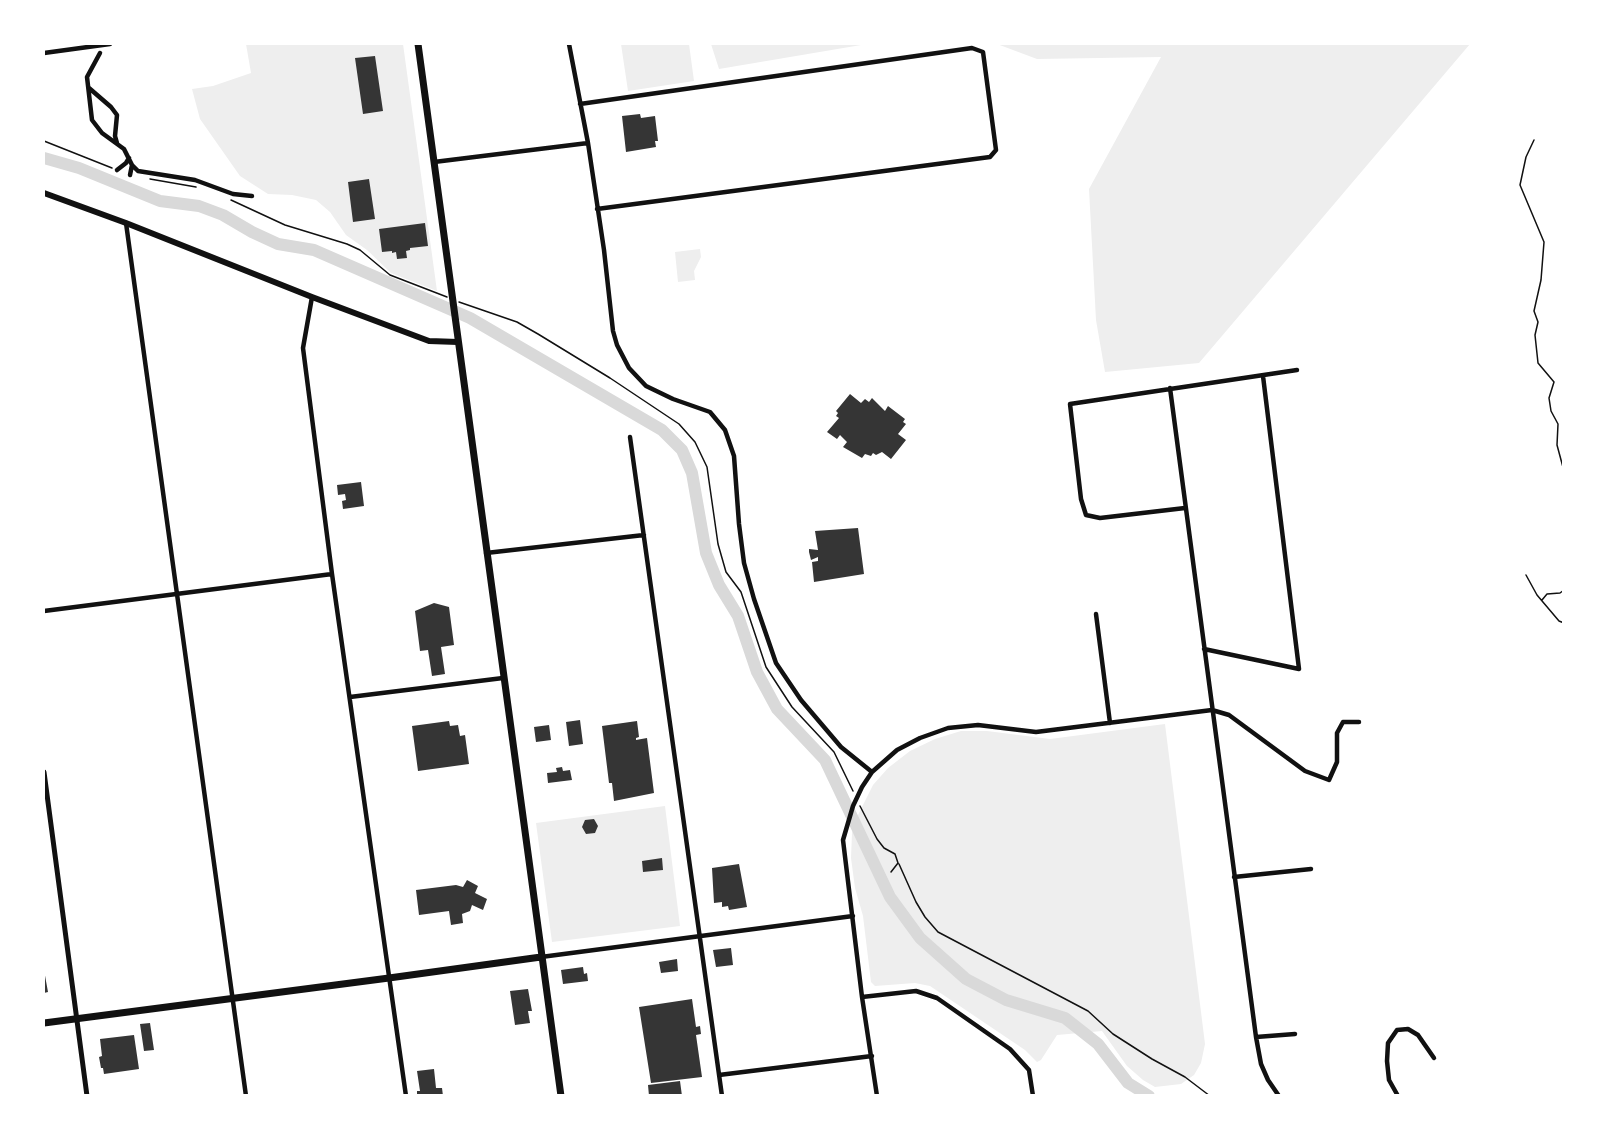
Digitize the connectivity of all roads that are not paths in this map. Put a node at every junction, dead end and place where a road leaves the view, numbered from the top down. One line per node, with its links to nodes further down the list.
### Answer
1 (110, 44): 4 (street)
2 (418, 44): 11 (main road)
3 (569, 44): 7 (street)
4 (44, 53)
5 (100, 53): 6 (street)
6 (89, 88): 9 (street); 9 (street)
7 (580, 104): 8 (street); 17 (street)
8 (588, 143): 11 (street); 17 (street)
9 (117, 144): 10 (street)
10 (129, 158): 12 (street); 13 (street)
11 (434, 162): 20 (main road)
12 (132, 165): 14 (street); 16 (street)
13 (117, 170)
14 (130, 175)
15 (44, 193): 18 (main road)
16 (252, 196)
17 (597, 209): 39 (street)
18 (126, 223): 19 (main road); 29 (street)
19 (312, 297): 20 (main road); 28 (street)
20 (458, 342): 27 (main road)
21 (1297, 370): 22 (street)
22 (1263, 376): 23 (street); 32 (street)
23 (1170, 388): 25 (street); 25 (street)
24 (630, 437): 26 (street)
25 (1185, 508): 32 (street)
26 (644, 535): 27 (street); 44 (street)
27 (486, 553): 33 (main road)
28 (332, 574): 29 (street); 34 (street)
29 (176, 594): 30 (street); 48 (street)
30 (44, 611)
31 (1096, 614): 37 (street)
32 (1204, 649): 35 (street)
33 (503, 678): 34 (street); 45 (main road)
34 (350, 697): 46 (street)
35 (1212, 710): 36 (street); 37 (street); 42 (street)
36 (1359, 722)
37 (1110, 723): 39 (street)
38 (44, 772): 40 (street)
39 (872, 772): 43 (street)
40 (46, 806): 49 (street)
41 (1311, 869): 42 (street)
42 (1234, 877): 52 (street)
43 (853, 916): 44 (street); 47 (street)
44 (699, 936): 45 (street); 55 (street)
45 (541, 957): 46 (main road); 59 (main road)
46 (389, 978): 48 (main road); 58 (street)
47 (862, 997): 53 (street); 62 (street)
48 (233, 998): 49 (main road); 57 (street)
49 (77, 1018): 50 (main road); 56 (street)
50 (44, 1023)
51 (1295, 1034): 52 (street)
52 (1256, 1037): 63 (street)
53 (872, 1056): 55 (street); 61 (street)
54 (1434, 1058): 64 (street)
55 (719, 1075): 60 (street)
56 (87, 1095)
57 (246, 1095)
58 (406, 1095)
59 (561, 1095)
60 (722, 1095)
61 (878, 1095)
62 (1033, 1095)
63 (1279, 1095)
64 (1398, 1095)

